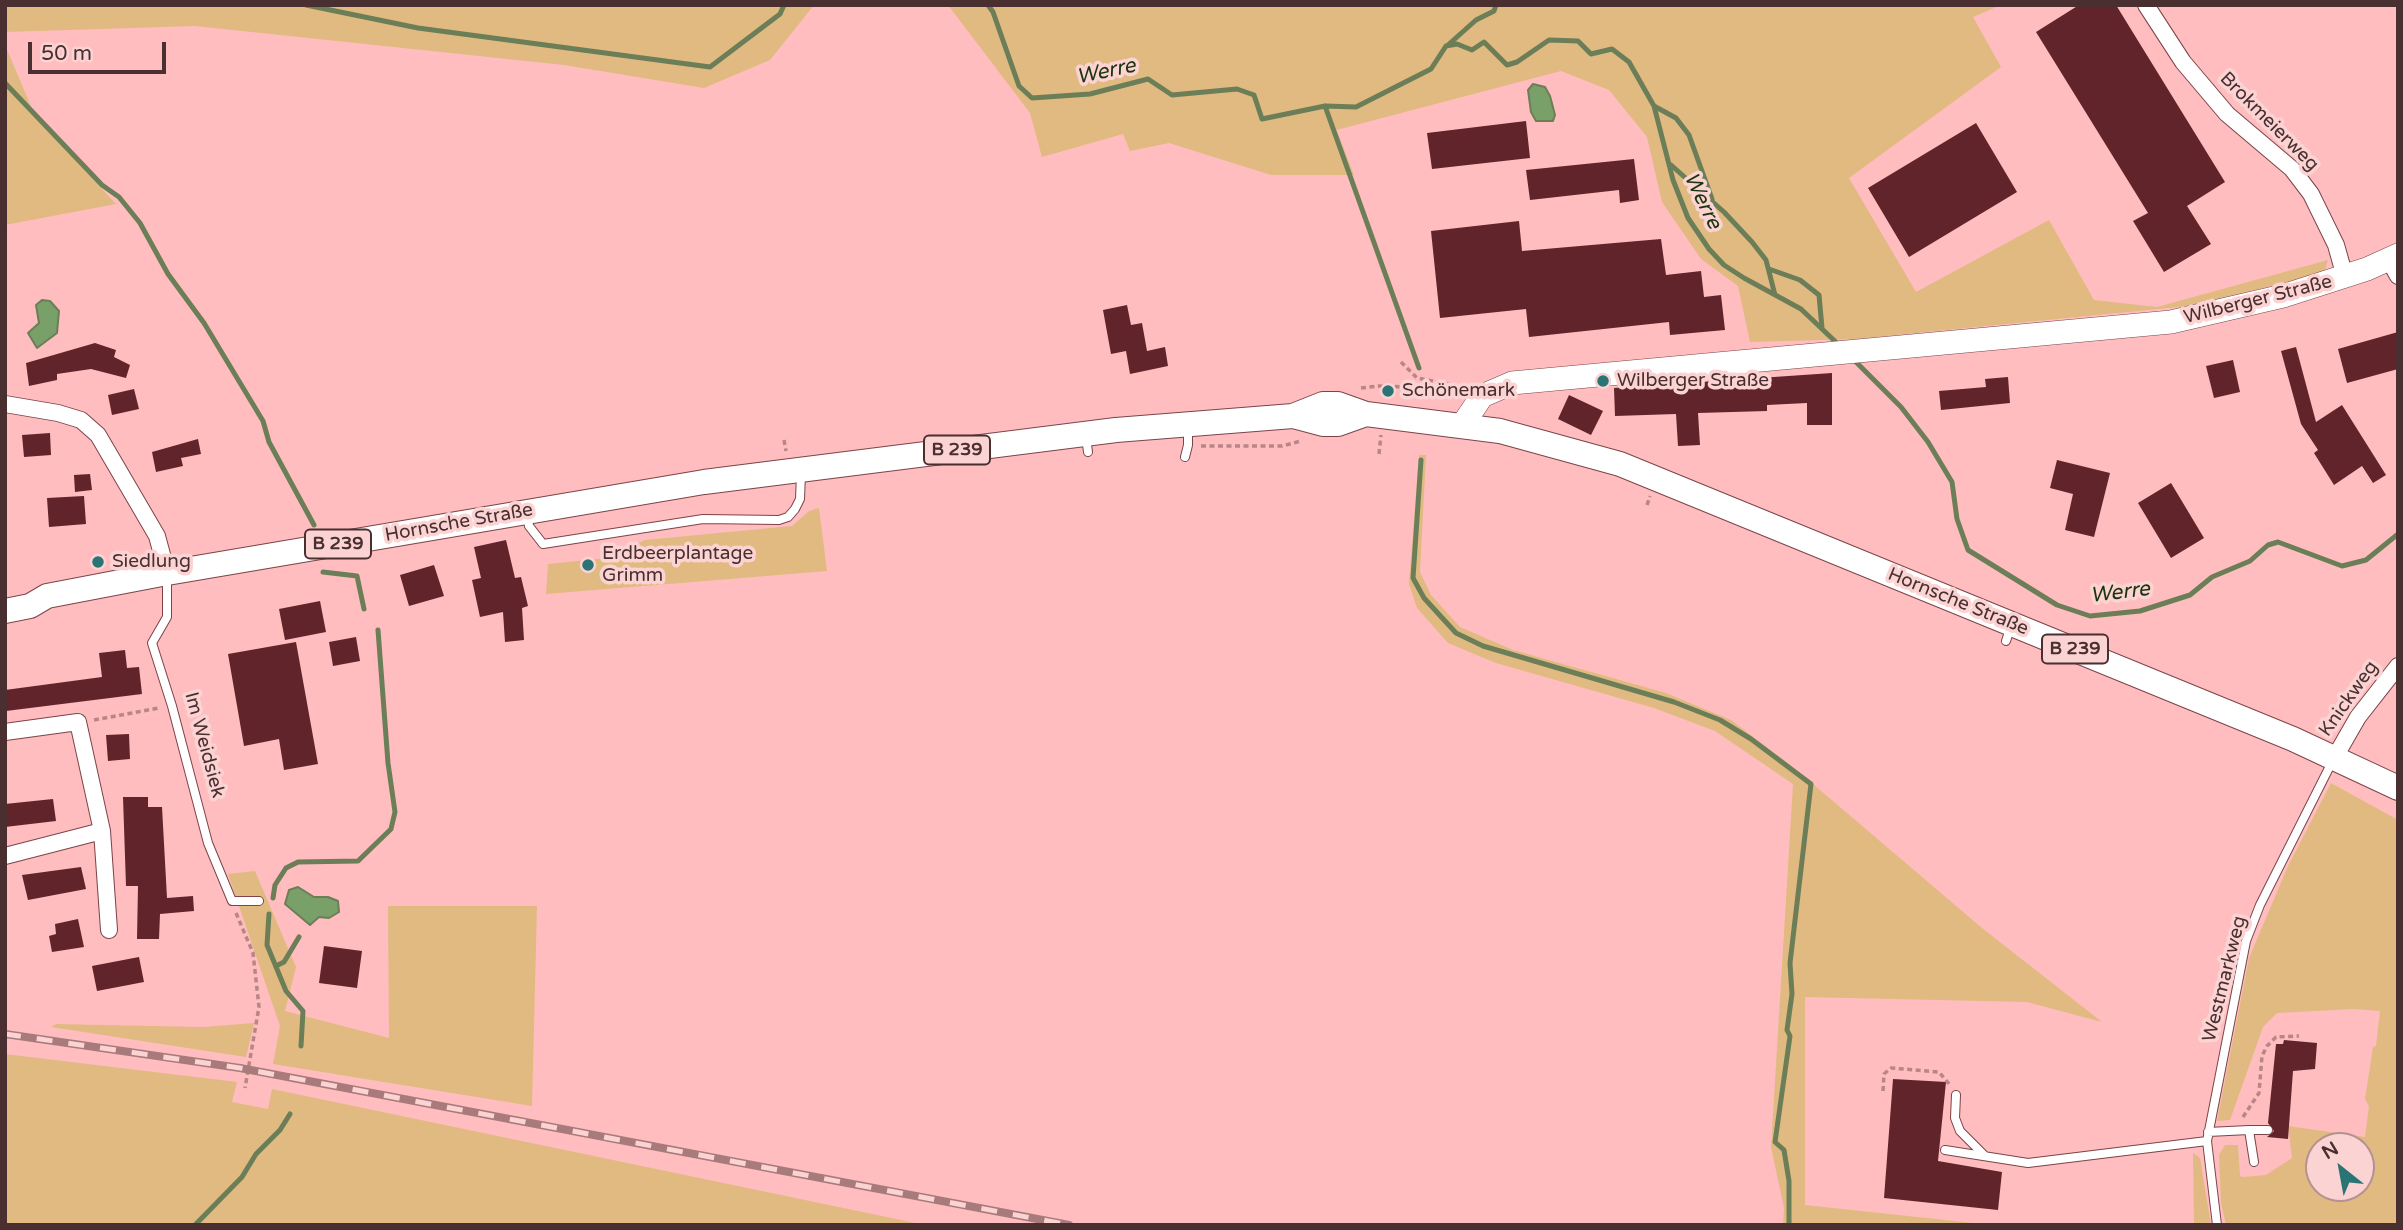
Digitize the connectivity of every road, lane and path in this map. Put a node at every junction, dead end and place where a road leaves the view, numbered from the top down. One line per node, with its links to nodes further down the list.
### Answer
1 (2146, 5): 3 (street, Brokmeierweg)
2 (2395, 264): 3 (street, Wilberger Straße)
3 (2345, 277): 6 (street, Wilberger Straße)
4 (1401, 362): 6 (path)
5 (1350, 390): 6 (path)
6 (1474, 392): 8 (street)
7 (5, 404): 18 (street)
8 (1462, 424): 9 (main road, B 239); 26 (main road, Hornsche Straße / B 239)
9 (1367, 426): 10 (main road, B 239); 11 (path)
10 (1188, 435): 12 (path); 13 (lane); 14 (main road, B 239)
11 (1390, 438)
12 (1306, 440)
13 (1185, 457)
14 (800, 469): 17 (main road, Hornsche Straße / B 239); 17 (lane)
15 (1639, 491): 16 (path)
16 (1662, 499)
17 (526, 511): 18 (main road, Hornsche Straße / B 239)
18 (167, 573): 20 (main road, Hornsche Straße / B 239); 23 (lane, Im Weidsiek)
19 (5, 595): 20 (main road, Hornsche Straße / B 239)
20 (47, 596): 21 (main road, Hornsche Straße / B 239)
21 (5, 611)
22 (2398, 666): 26 (street, Knickweg)
23 (172, 706): 24 (path); 30 (lane, Im Weidsiek)
24 (78, 722): 25 (street); 28 (street)
25 (5, 732)
26 (2335, 757): 27 (main road, Hornsche Straße / B 239); 40 (lane, Westmarkweg)
27 (2398, 788)
28 (102, 831): 29 (street); 32 (street)
29 (5, 856)
30 (259, 901)
31 (243, 929): 34 (path)
32 (109, 930)
33 (2299, 1036): 37 (path)
34 (245, 1088)
35 (1883, 1091): 36 (path)
36 (1956, 1095): 42 (lane)
37 (2234, 1130): 38 (lane); 40 (lane)
38 (2249, 1130): 39 (lane); 43 (lane)
39 (2268, 1130)
40 (2207, 1137): 42 (lane); 44 (lane, Westmarkweg)
41 (1945, 1150): 42 (lane)
42 (1985, 1156)
43 (2254, 1162)
44 (2217, 1225)

